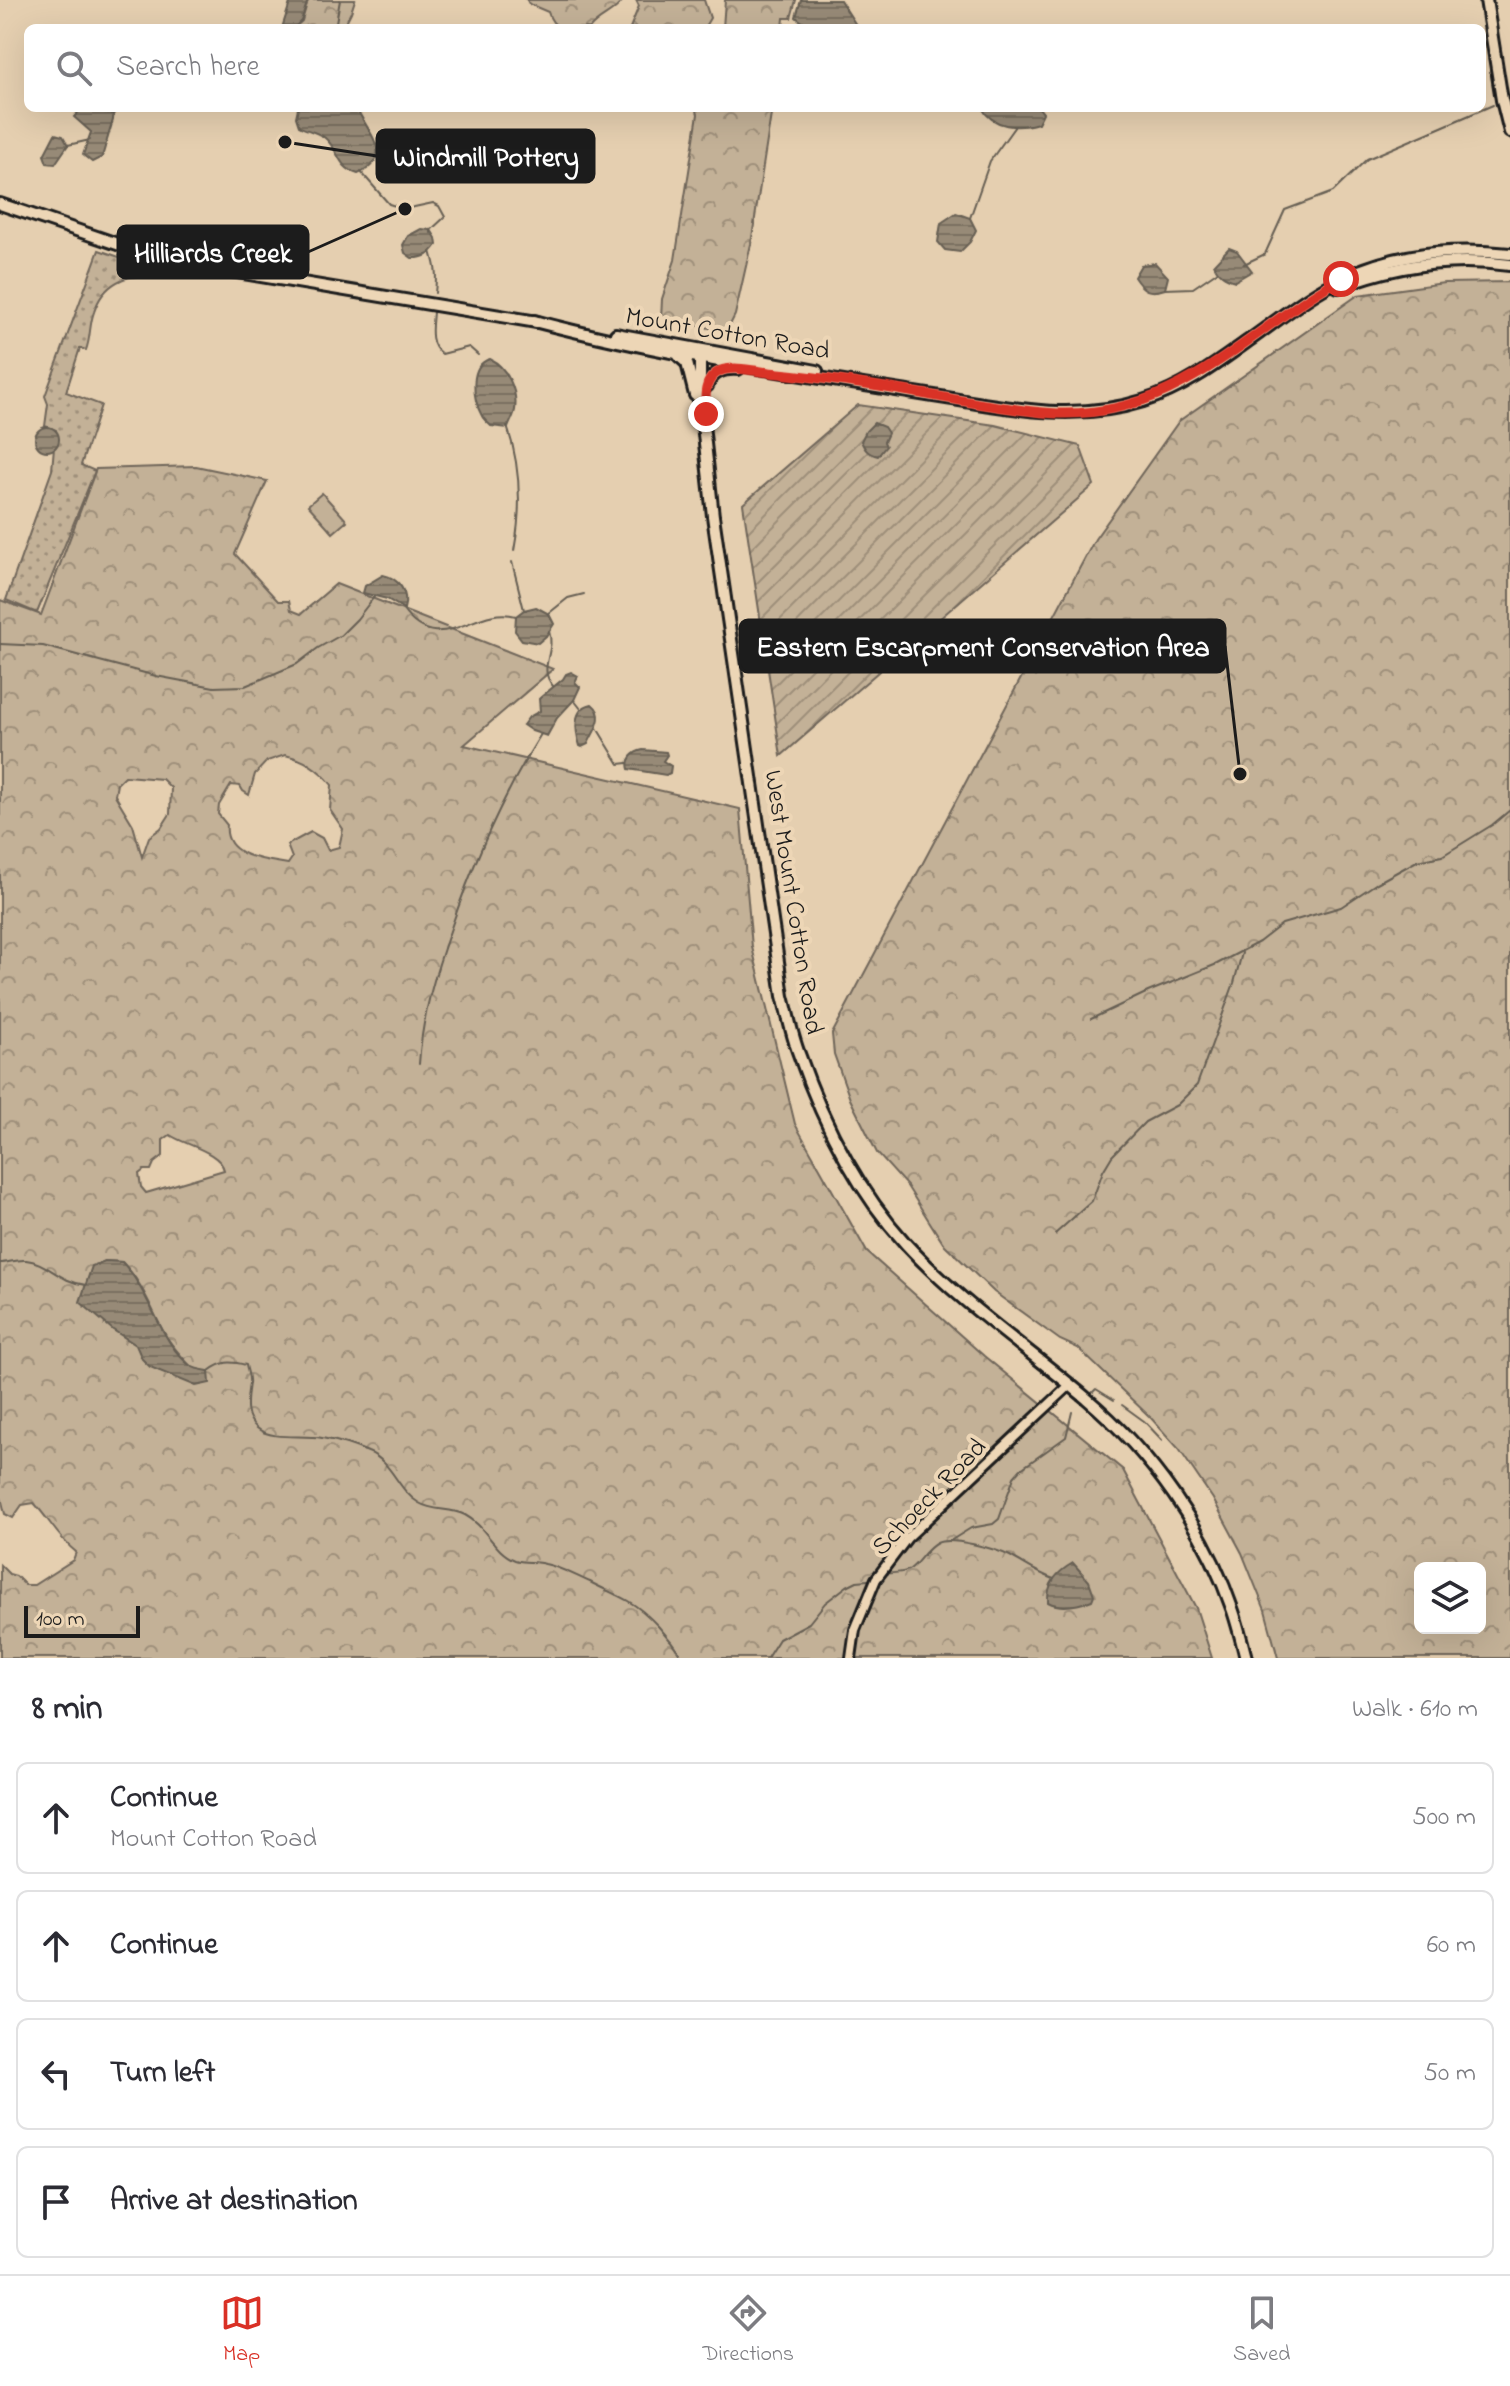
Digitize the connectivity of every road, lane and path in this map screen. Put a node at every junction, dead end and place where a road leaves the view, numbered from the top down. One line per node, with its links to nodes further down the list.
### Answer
1 (1486, 0): 2 (main road)
2 (1510, 132)
3 (0, 204): 9 (main road, Mount Cotton Road)
4 (1510, 247): 6 (main road)
5 (1510, 254): 6 (main road, Mount Cotton Road)
6 (1414, 255): 8 (main road, Mount Cotton Road)
7 (1510, 265): 8 (main road)
8 (1296, 306): 14 (main road, Mount Cotton Road)
9 (534, 321): 10 (main road, Mount Cotton Road); 11 (main road, Mount Cotton Road)
10 (668, 352): 11 (main road, Mount Cotton Road); 15 (main road)
11 (703, 354): 12 (main road, Mount Cotton Road); 13 (main road); 14 (main road, Mount Cotton Road); 15 (main road)
12 (796, 375): 13 (main road); 14 (main road, Mount Cotton Road)
13 (707, 386): 15 (main road)
14 (912, 392)
15 (701, 420): 16 (main road, West Mount Cotton Road)
16 (1070, 1385): 17 (street, Schoeck Road); 18 (main road, West Mount Cotton Road)
17 (851, 1658)
18 (1246, 1658)

